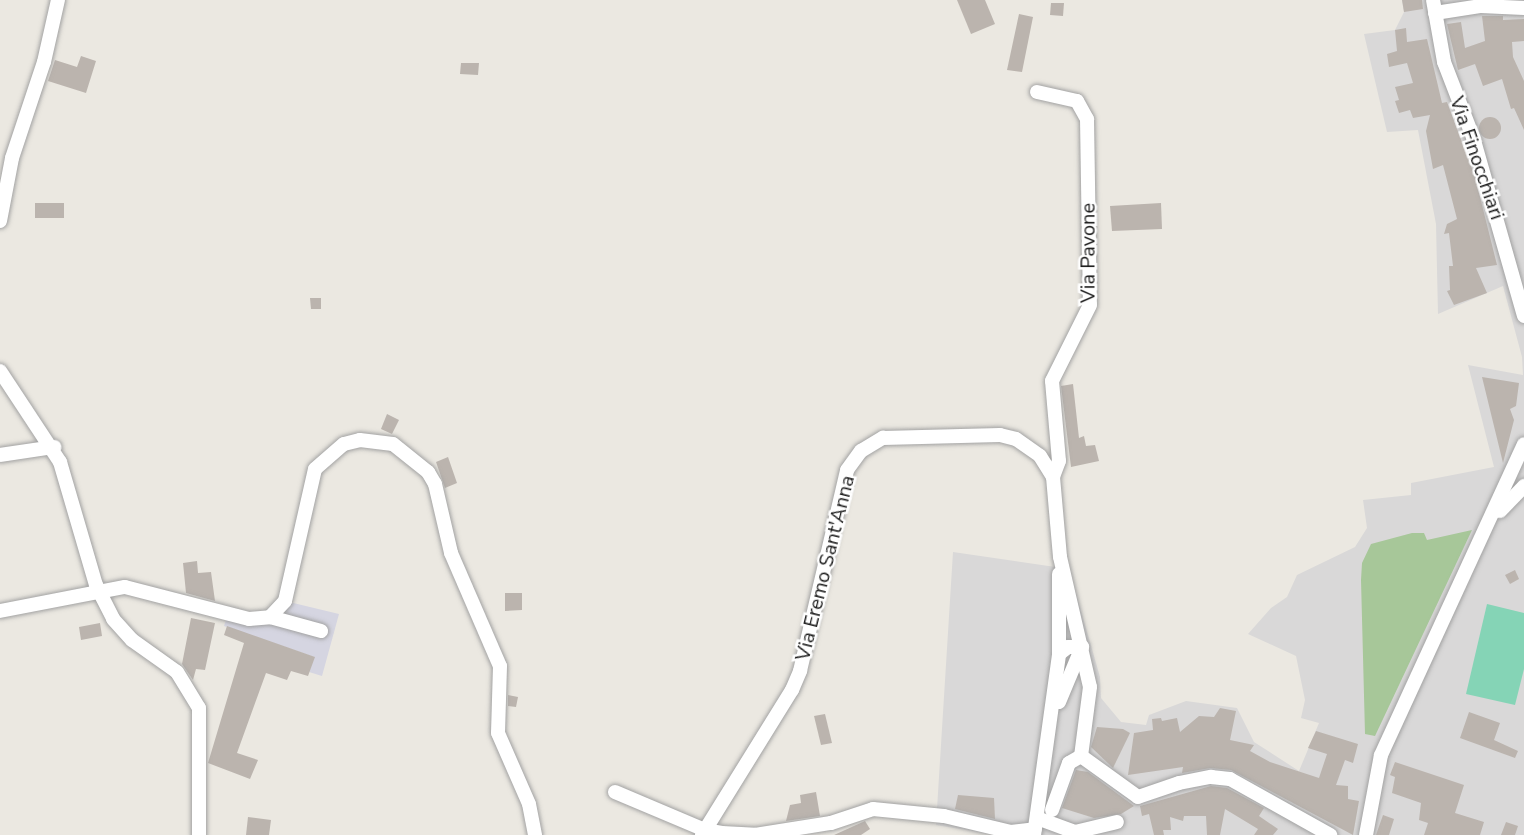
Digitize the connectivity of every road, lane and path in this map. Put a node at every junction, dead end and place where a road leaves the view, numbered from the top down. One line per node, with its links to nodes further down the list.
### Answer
1 (58, 0): 5 (street)
2 (1434, 6): 3 (street); 6 (street, Via Finocchiari)
3 (1524, 8)
4 (1037, 92): 11 (street, Via Pavone)
5 (0, 221)
6 (1524, 316)
7 (0, 370): 8 (street)
8 (54, 447): 10 (street); 15 (street)
9 (1524, 447): 13 (street)
10 (0, 454)
11 (1053, 477): 14 (street); 27 (street, Via Eremo Sant'Anna)
12 (1524, 486): 13 (street)
13 (1489, 528): 31 (street)
14 (1060, 556): 19 (street); 20 (street)
15 (100, 591): 16 (street); 17 (street); 28 (street)
16 (0, 611)
17 (270, 617): 18 (street); 29 (street)
18 (321, 631)
19 (1082, 647): 20 (street); 21 (street); 22 (street)
20 (1059, 654): 21 (street)
21 (1052, 717): 26 (street)
22 (1081, 756): 24 (street); 30 (street)
23 (615, 792): 27 (street)
24 (1052, 810)
25 (1117, 822): 26 (street)
26 (1035, 827): 27 (street)
27 (704, 832)
28 (199, 835)
29 (536, 835)
30 (1330, 835)
31 (1366, 835)

